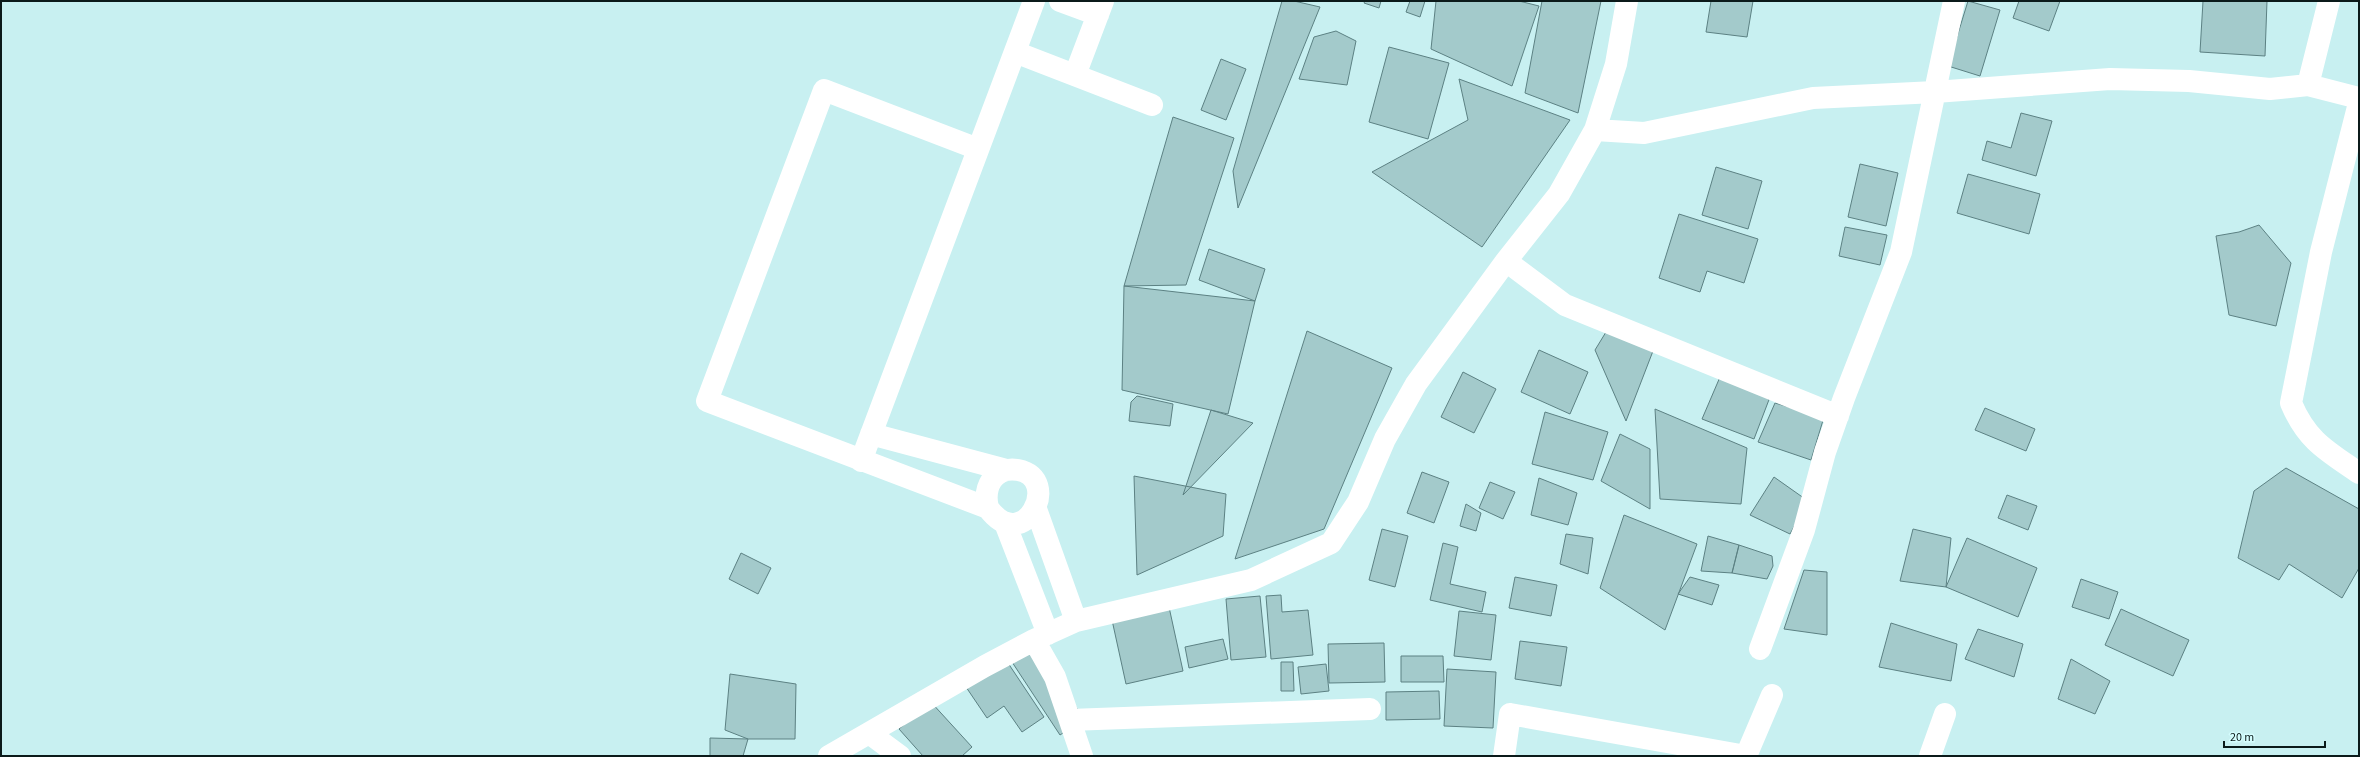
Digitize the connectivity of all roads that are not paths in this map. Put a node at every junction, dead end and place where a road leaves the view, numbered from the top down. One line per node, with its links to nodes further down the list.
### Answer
1 (1034, 1): 7 (street)
2 (1060, 1): 6 (street)
3 (1627, 1): 14 (street)
4 (1954, 1): 10 (street)
5 (2328, 1): 9 (street)
6 (1100, 8): 8 (street)
7 (1015, 52): 8 (street); 15 (street)
8 (1075, 75): 13 (street)
9 (2308, 85): 10 (street); 11 (street)
10 (1935, 92): 14 (street); 17 (street)
11 (2359, 98)
12 (2359, 103): 21 (street)
13 (1152, 105)
14 (1595, 130): 16 (street)
15 (978, 149): 18 (street); 19 (street)
16 (1506, 261): 17 (street); 25 (street)
17 (1838, 416): 27 (street)
18 (871, 434): 19 (street); 20 (street)
19 (861, 461): 22 (street)
20 (1006, 470): 22 (street); 23 (street)
21 (2359, 473)
22 (988, 508): 24 (street)
23 (1036, 509): 24 (street); 25 (street)
24 (1005, 523): 26 (street)
25 (1076, 621): 26 (street)
26 (1041, 637): 31 (street); 32 (street)
27 (1760, 649)
28 (1772, 695): 37 (street)
29 (1370, 709): 31 (street)
30 (1945, 714): 38 (street)
31 (1070, 720): 35 (street)
32 (869, 733): 33 (street); 34 (street)
33 (829, 756)
34 (900, 756)
35 (1082, 756)
36 (1504, 756): 37 (street)
37 (1746, 756)
38 (1930, 756)

